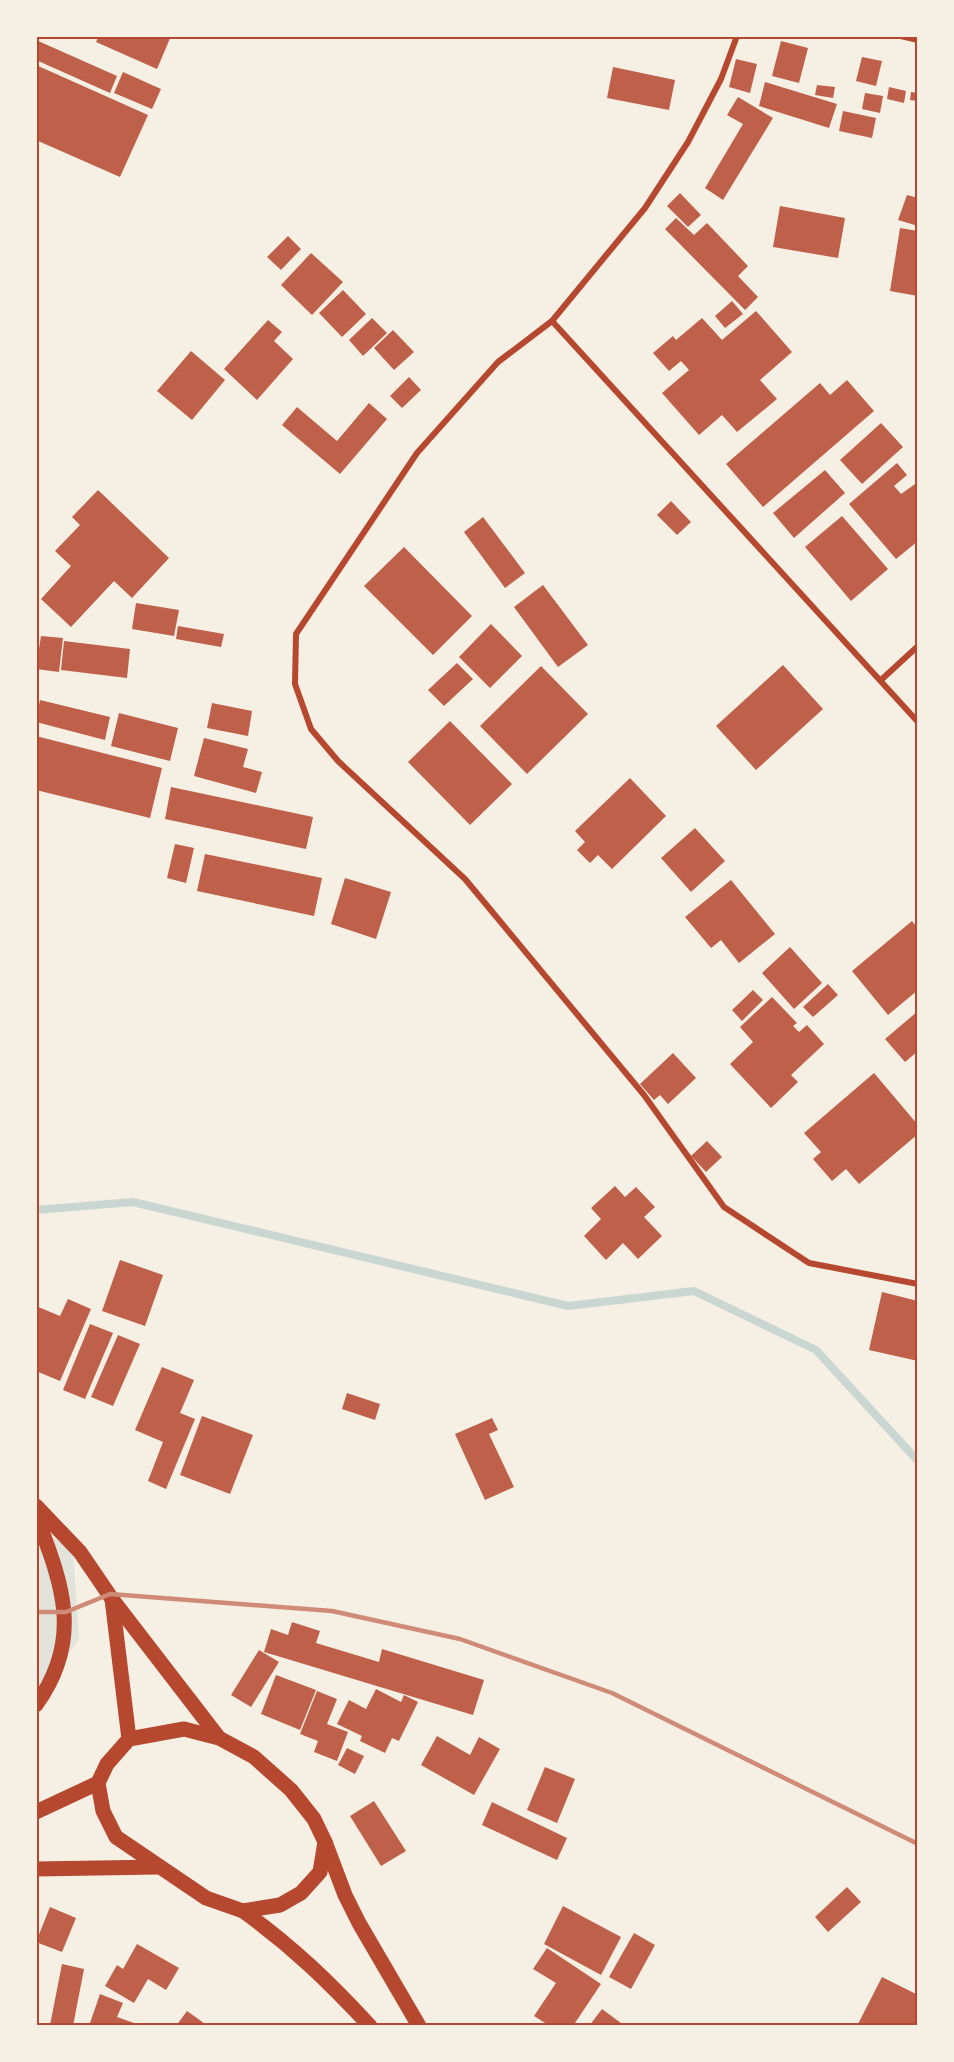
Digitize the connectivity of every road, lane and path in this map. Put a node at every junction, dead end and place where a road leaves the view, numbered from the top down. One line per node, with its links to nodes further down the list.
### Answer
1 (737, 36): 4 (street)
2 (901, 36): 3 (street)
3 (918, 40)
4 (552, 321): 6 (street); 8 (street)
5 (918, 646): 6 (street)
6 (881, 680): 7 (street)
7 (918, 722)
8 (918, 1284)
9 (36, 1506): 11 (main road)
10 (36, 1515): 12 (main road)
11 (112, 1599): 13 (main road); 14 (main road)
12 (36, 1705)
13 (219, 1738): 14 (main road); 17 (main road)
14 (129, 1739): 15 (main road)
15 (98, 1783): 16 (main road); 18 (main road)
16 (36, 1812)
17 (325, 1842): 20 (main road); 22 (main road)
18 (160, 1867): 19 (main road); 20 (main road)
19 (36, 1869)
20 (243, 1911): 21 (main road)
21 (370, 2026)
22 (419, 2026)

